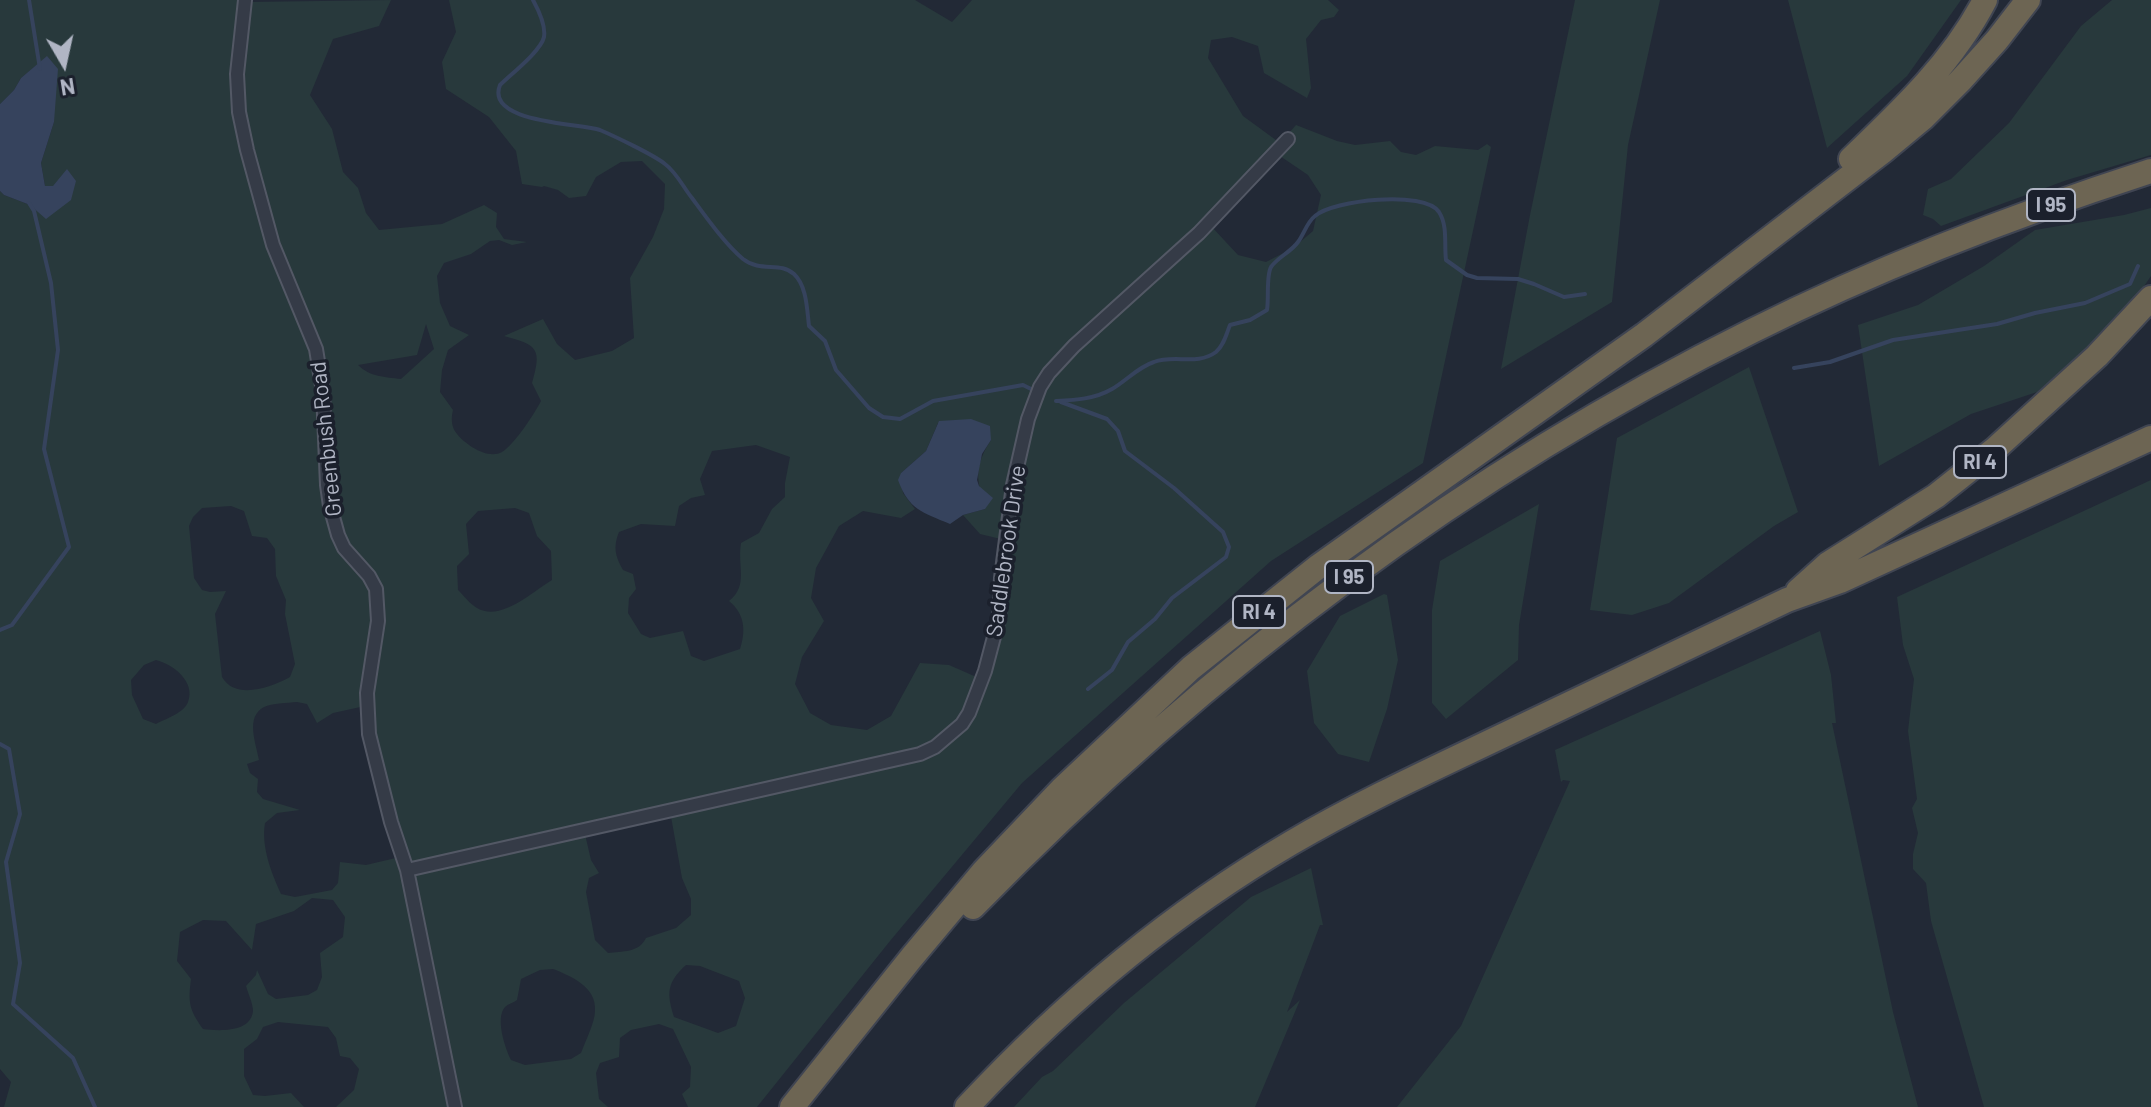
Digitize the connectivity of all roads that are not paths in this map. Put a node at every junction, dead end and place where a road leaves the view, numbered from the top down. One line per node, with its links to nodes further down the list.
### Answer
1 (245, 0): 10 (street, Greenbush Road)
2 (1985, 0): 6 (highway)
3 (2028, 0): 6 (highway, RI 4)
4 (1288, 139): 10 (street, Saddlebrook Drive)
5 (2151, 171): 11 (highway, I 95)
6 (1746, 256): 11 (highway, RI 4)
7 (2151, 298): 9 (highway, RI 4)
8 (2151, 438): 9 (highway)
9 (1787, 600): 14 (highway)
10 (407, 870): 12 (street, Greenbush Road)
11 (842, 1045): 13 (highway, I 95)
12 (455, 1107)
13 (792, 1107)
14 (967, 1107)

